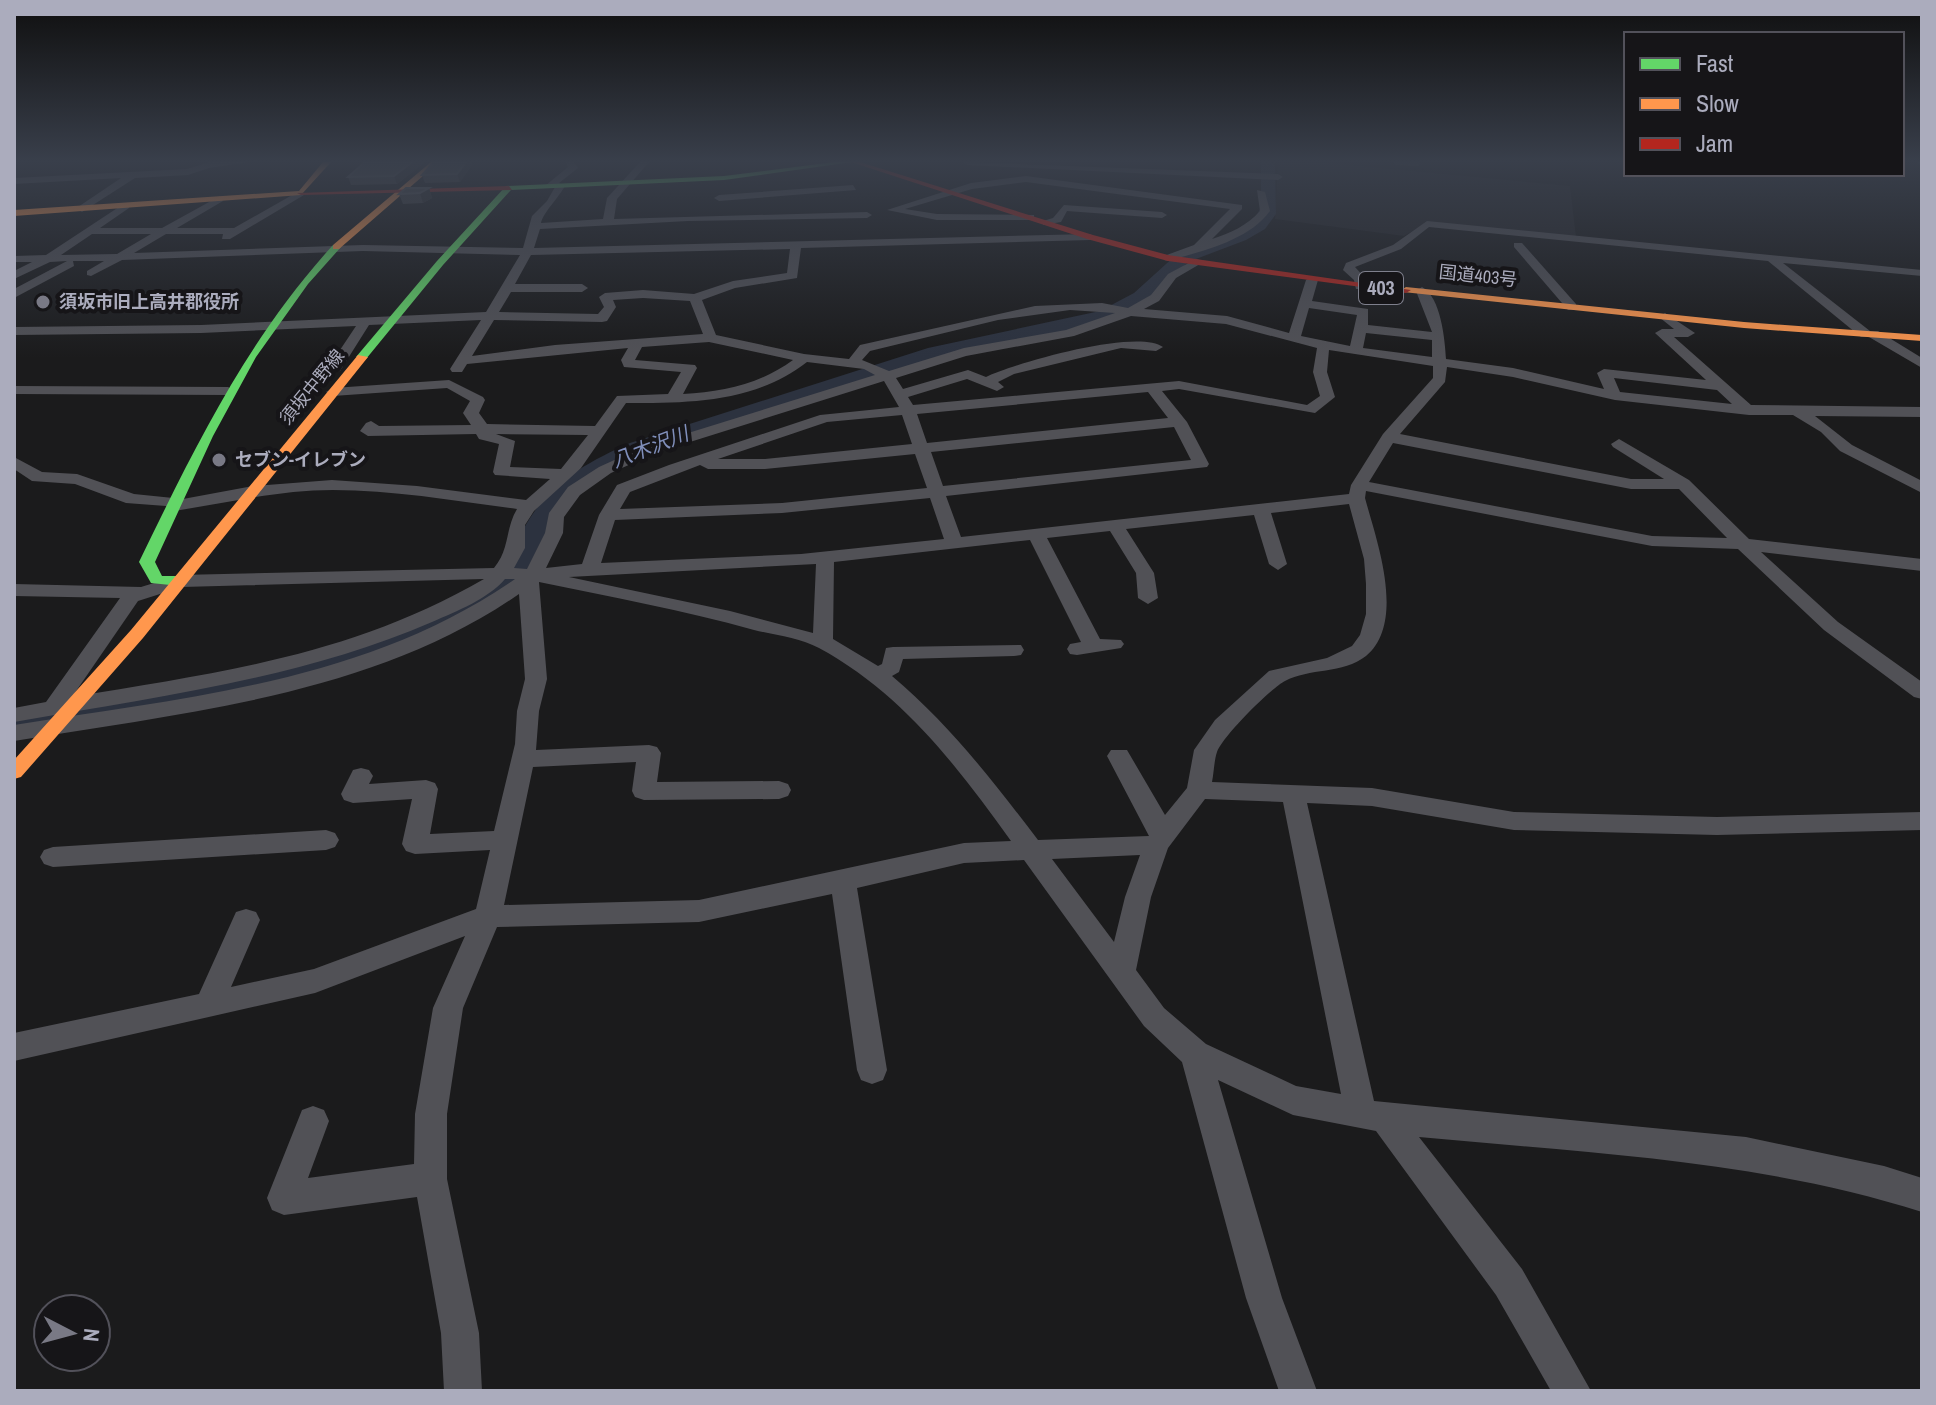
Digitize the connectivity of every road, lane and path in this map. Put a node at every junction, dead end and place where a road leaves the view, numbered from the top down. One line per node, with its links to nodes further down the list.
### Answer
1 (67, 228): 19 (street)
2 (97, 228): 16 (street)
3 (171, 228): 15 (street)
4 (245, 228): 17 (street)
5 (359, 228): 22 (main road)
6 (470, 228): 23 (main road, 須坂中野線)
7 (537, 228): 25 (street)
8 (814, 228): 14 (street)
9 (1061, 228): 18 (main road, 国道403号 / 403)
10 (1216, 228): 28 (street)
11 (1248, 228): 28 (street)
12 (1422, 228): 37 (street)
13 (1461, 228): 32 (street)
14 (859, 229): 18 (street); 20 (street)
15 (167, 230): 16 (street); 17 (street); 26 (street)
16 (92, 231): 29 (street)
17 (239, 231): 27 (street)
18 (1090, 237): 28 (main road, 国道403号 / 403)
19 (51, 241)
20 (796, 245): 25 (street); 42 (street)
21 (1518, 245): 44 (street)
22 (335, 248): 23 (street); 27 (street); 51 (main road)
23 (449, 249): 25 (street); 49 (main road, 須坂中野線)
24 (38, 250): 31 (street)
25 (527, 252): 38 (street)
26 (122, 255): 27 (street); 30 (street); 33 (street)
27 (198, 255)
28 (1197, 255): 36 (main road, 国道403号 / 403); 45 (street)
29 (49, 258): 30 (street); 31 (street); 35 (street)
30 (81, 258): 41 (street)
31 (19, 259)
32 (1773, 260): 34 (street); 55 (street)
33 (91, 273)
34 (1922, 273)
35 (14, 275)
36 (1312, 280): 37 (main road, 国道403号 / 403); 43 (street)
37 (1360, 286): 40 (main road, 国道403号 / 403)
38 (505, 288): 39 (street); 46 (street)
39 (582, 288)
40 (1422, 291): 44 (main road, 国道403号 / 403); 56 (street)
41 (14, 294)
42 (695, 298): 46 (street); 57 (street)
43 (1305, 304): 52 (street); 58 (street)
44 (1572, 307): 48 (main road, 国道403号 / 403)
45 (1130, 312): 47 (street); 66 (street); 70 (street)
46 (489, 316): 49 (street); 65 (street)
47 (1185, 316): 58 (street); 71 (street)
48 (1665, 317): 55 (main road, 国道403号 / 403); 73 (street)
49 (393, 319): 50 (street); 77 (main road, 須坂中野線)
50 (366, 320): 51 (street); 69 (street)
51 (271, 327): 54 (street); 76 (main road)
52 (1360, 328): 56 (street); 63 (street)
53 (749, 329): 61 (street)
54 (14, 331)
55 (1870, 334): 59 (main road, 国道403号 / 403); 68 (street)
56 (1438, 337): 67 (street)
57 (709, 338): 60 (street); 61 (street)
58 (1294, 338): 62 (street)
59 (1922, 338)
60 (637, 344): 65 (street); 79 (street)
61 (737, 346): 64 (street)
62 (1324, 346): 63 (street); 74 (street)
63 (1355, 352): 67 (street)
64 (804, 358): 66 (street); 79 (street)
65 (461, 361): 72 (street)
66 (853, 363): 70 (street)
67 (1439, 364): 78 (street); 89 (street)
68 (1922, 364)
69 (335, 368)
70 (883, 373): 81 (street); 113 (street)
71 (986, 382): 80 (street); 81 (street)
72 (449, 384): 77 (street); 87 (street)
73 (1721, 386): 78 (street); 83 (street)
74 (1152, 388): 80 (street); 85 (street)
75 (14, 390): 76 (street)
76 (228, 391): 100 (main road)
77 (333, 392): 99 (main road, 須坂中野線)
78 (1615, 396): 83 (street)
79 (673, 398): 88 (street)
80 (1007, 401): 81 (street)
81 (904, 403): 91 (street); 93 (street)
82 (1796, 410): 83 (street); 84 (street); 96 (street)
83 (1749, 411)
84 (1922, 412)
85 (1179, 422): 91 (street); 98 (street)
86 (371, 426): 87 (street)
87 (482, 429): 88 (street); 94 (street)
88 (599, 431): 94 (street)
89 (1389, 437): 95 (street); 97 (street)
90 (1619, 444): 95 (street)
91 (922, 449): 93 (street); 98 (street)
92 (14, 462): 100 (street)
93 (687, 464): 103 (street)
94 (562, 474): 101 (street)
95 (1683, 484): 107 (street)
96 (1922, 488)
97 (1357, 491): 102 (street); 107 (street); 133 (street)
98 (937, 492): 103 (street); 106 (street)
99 (252, 493): 100 (street); 101 (street); 114 (main road, 須坂中野線)
100 (175, 504): 114 (main road)
101 (530, 506): 112 (street)
102 (1261, 509): 104 (street); 109 (street)
103 (608, 515): 111 (street)
104 (1115, 525): 105 (street); 117 (street)
105 (1035, 533): 106 (street); 121 (street)
106 (954, 542): 108 (street)
107 (1742, 544): 110 (street); 124 (street)
108 (825, 557): 111 (street); 120 (street)
109 (1278, 564)
110 (1922, 565)
111 (590, 569): 113 (street)
112 (502, 573): 113 (street); 114 (street); 125 (street)
113 (531, 575): 120 (street); 125 (street); 129 (street)
114 (180, 581): 116 (street); 119 (main road, 須坂中野線)
115 (14, 590): 116 (street)
116 (141, 593): 118 (street)
117 (1148, 598)
118 (105, 635): 119 (street); 125 (street)
119 (136, 635): 125 (main road, 須坂中野線)
120 (823, 642): 123 (street)
121 (1095, 646)
122 (1014, 650): 123 (street)
123 (877, 675): 139 (street)
124 (1922, 692)
125 (66, 712): 126 (street); 127 (street); 130 (main road, 須坂中野線)
126 (14, 715)
127 (14, 733)
128 (1119, 756): 138 (street)
129 (522, 759): 132 (street); 137 (street)
130 (14, 772)
131 (361, 776): 137 (street)
132 (779, 790)
133 (1199, 790): 134 (street); 138 (street)
134 (1293, 794): 135 (street); 149 (street)
135 (1922, 821)
136 (326, 840): 140 (street)
137 (504, 840): 142 (street)
138 (1160, 840): 139 (street); 144 (street)
139 (1032, 848): 141 (street); 144 (street)
140 (53, 857)
141 (843, 882): 142 (street); 148 (street)
142 (488, 916): 145 (street); 151 (street)
143 (246, 920): 145 (street)
144 (1121, 975): 147 (street)
145 (208, 1006): 146 (street)
146 (14, 1047)
147 (1195, 1054): 149 (street); 154 (street)
148 (872, 1070)
149 (1373, 1116): 152 (street); 155 (street)
150 (313, 1121): 151 (street)
151 (430, 1179): 153 (street)
152 (1922, 1195)
153 (463, 1391)
154 (1298, 1391)
155 (1572, 1391)

